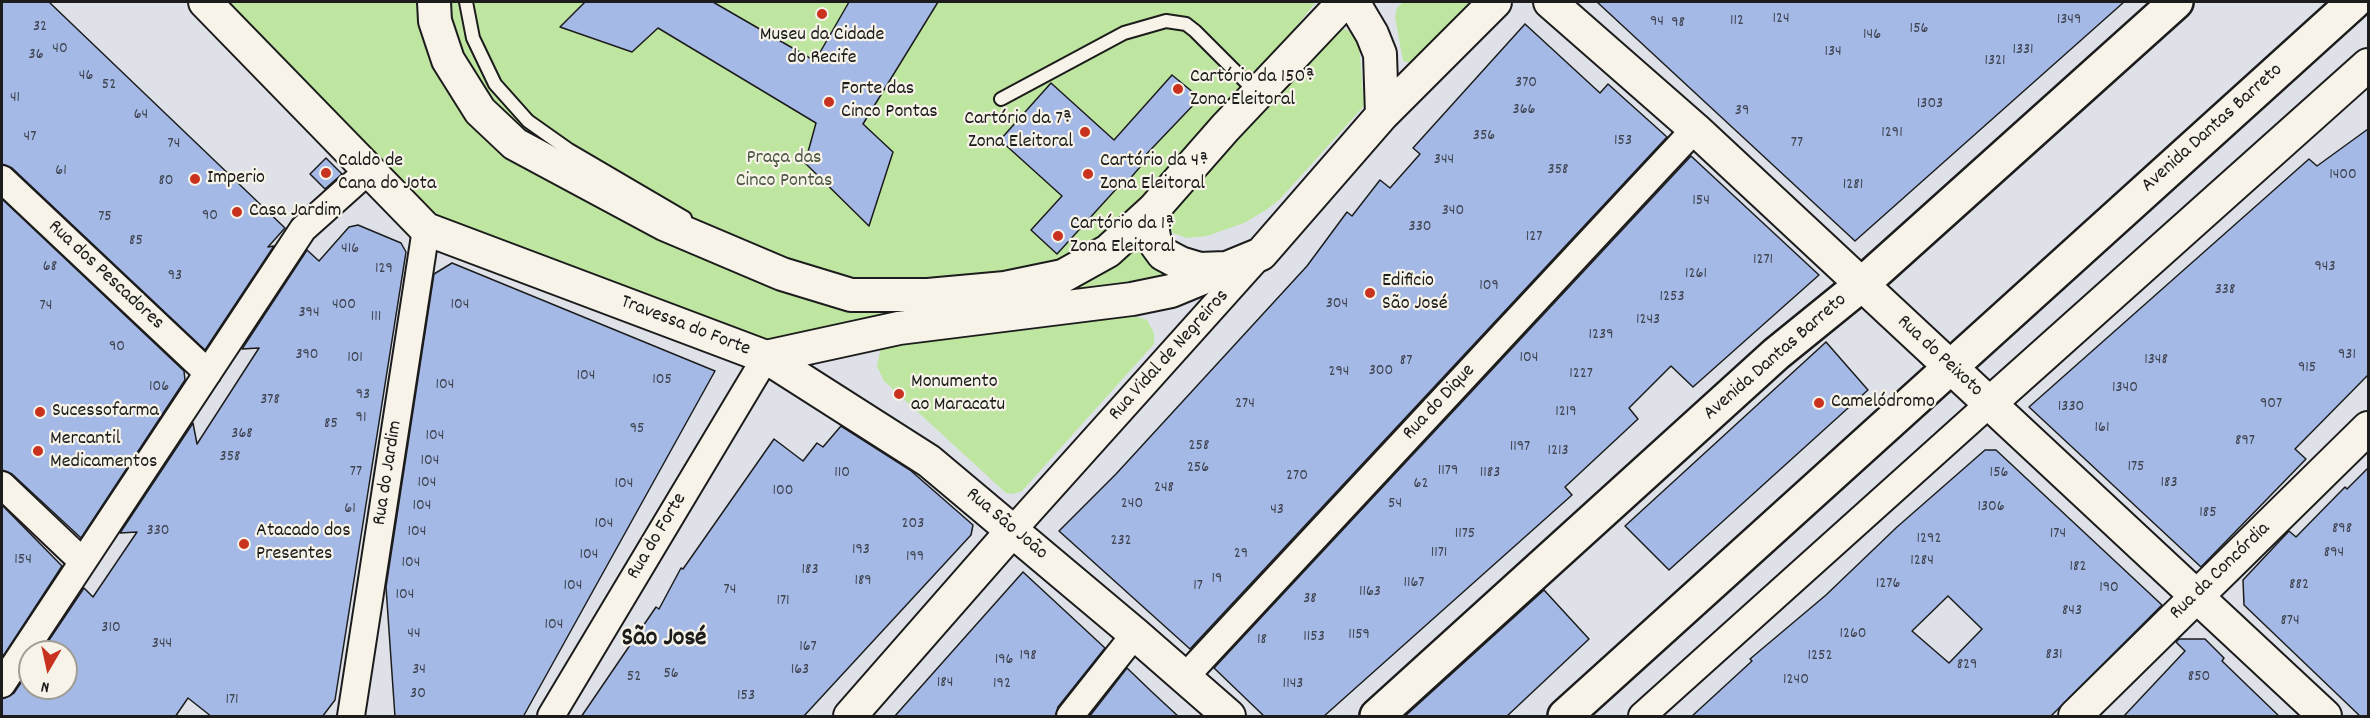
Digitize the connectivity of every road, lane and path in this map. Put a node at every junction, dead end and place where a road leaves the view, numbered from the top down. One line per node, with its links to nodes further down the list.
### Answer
1 (205, 2): 15 (street, Travessa do Forte)
2 (434, 2): 21 (street)
3 (466, 2): 21 (lane)
4 (1344, 2): 11 (street)
5 (1353, 2): 13 (street)
6 (1495, 2): 13 (street, Rua Vidal de Negreiros)
7 (1551, 2): 14 (street, Rua do Peixoto)
8 (2176, 2): 22 (main road, Avenida Dantas Barreto)
9 (2354, 2): 24 (main road, Avenida Dantas Barreto)
10 (2368, 64): 26 (street)
11 (1258, 94): 12 (lane); 17 (street)
12 (1001, 99)
13 (1382, 115): 19 (street, Rua Vidal de Negreiros)
14 (1695, 129): 22 (street, Rua do Peixoto); 33 (street, Rua do Dique)
15 (370, 169): 18 (street, Travessa do Forte); 25 (street)
16 (2, 179): 25 (street, Rua dos Pescadores)
17 (1154, 208): 20 (street); 21 (street)
18 (426, 229): 23 (street, Travessa do Forte); 35 (street, Rua do Jardim)
19 (1261, 254): 20 (street, Travessa do Forte); 29 (street, Rua Vidal de Negreiros)
20 (1228, 268): 23 (street, Travessa do Forte)
21 (782, 274)
22 (1861, 285): 24 (street, Rua do Peixoto); 40 (main road, Avenida Dantas Barreto)
23 (766, 357): 29 (street, Rua São João); 36 (street, Rua do Forte)
24 (1950, 367): 26 (street, Rua do Peixoto); 41 (main road, Avenida Dantas Barreto)
25 (208, 374): 30 (street)
26 (1989, 404): 31 (street, Rua do Peixoto); 42 (street)
27 (2368, 428): 31 (street, Rua da Concórdia)
28 (2, 485): 30 (street)
29 (1013, 530): 32 (street, Rua São João); 37 (street, Rua Vidal de Negreiros)
30 (82, 561): 34 (street)
31 (2196, 596): 43 (street, Rua da Concórdia); 44 (street, Rua do Peixoto)
32 (1135, 634): 33 (street, Rua São João); 38 (street)
33 (1185, 676): 39 (street, Rua São João)
34 (2, 684)
35 (351, 717)
36 (551, 717)
37 (850, 717)
38 (1070, 717)
39 (1228, 717)
40 (1377, 717)
41 (1564, 717)
42 (1642, 717)
43 (2075, 717)
44 (2325, 717)

